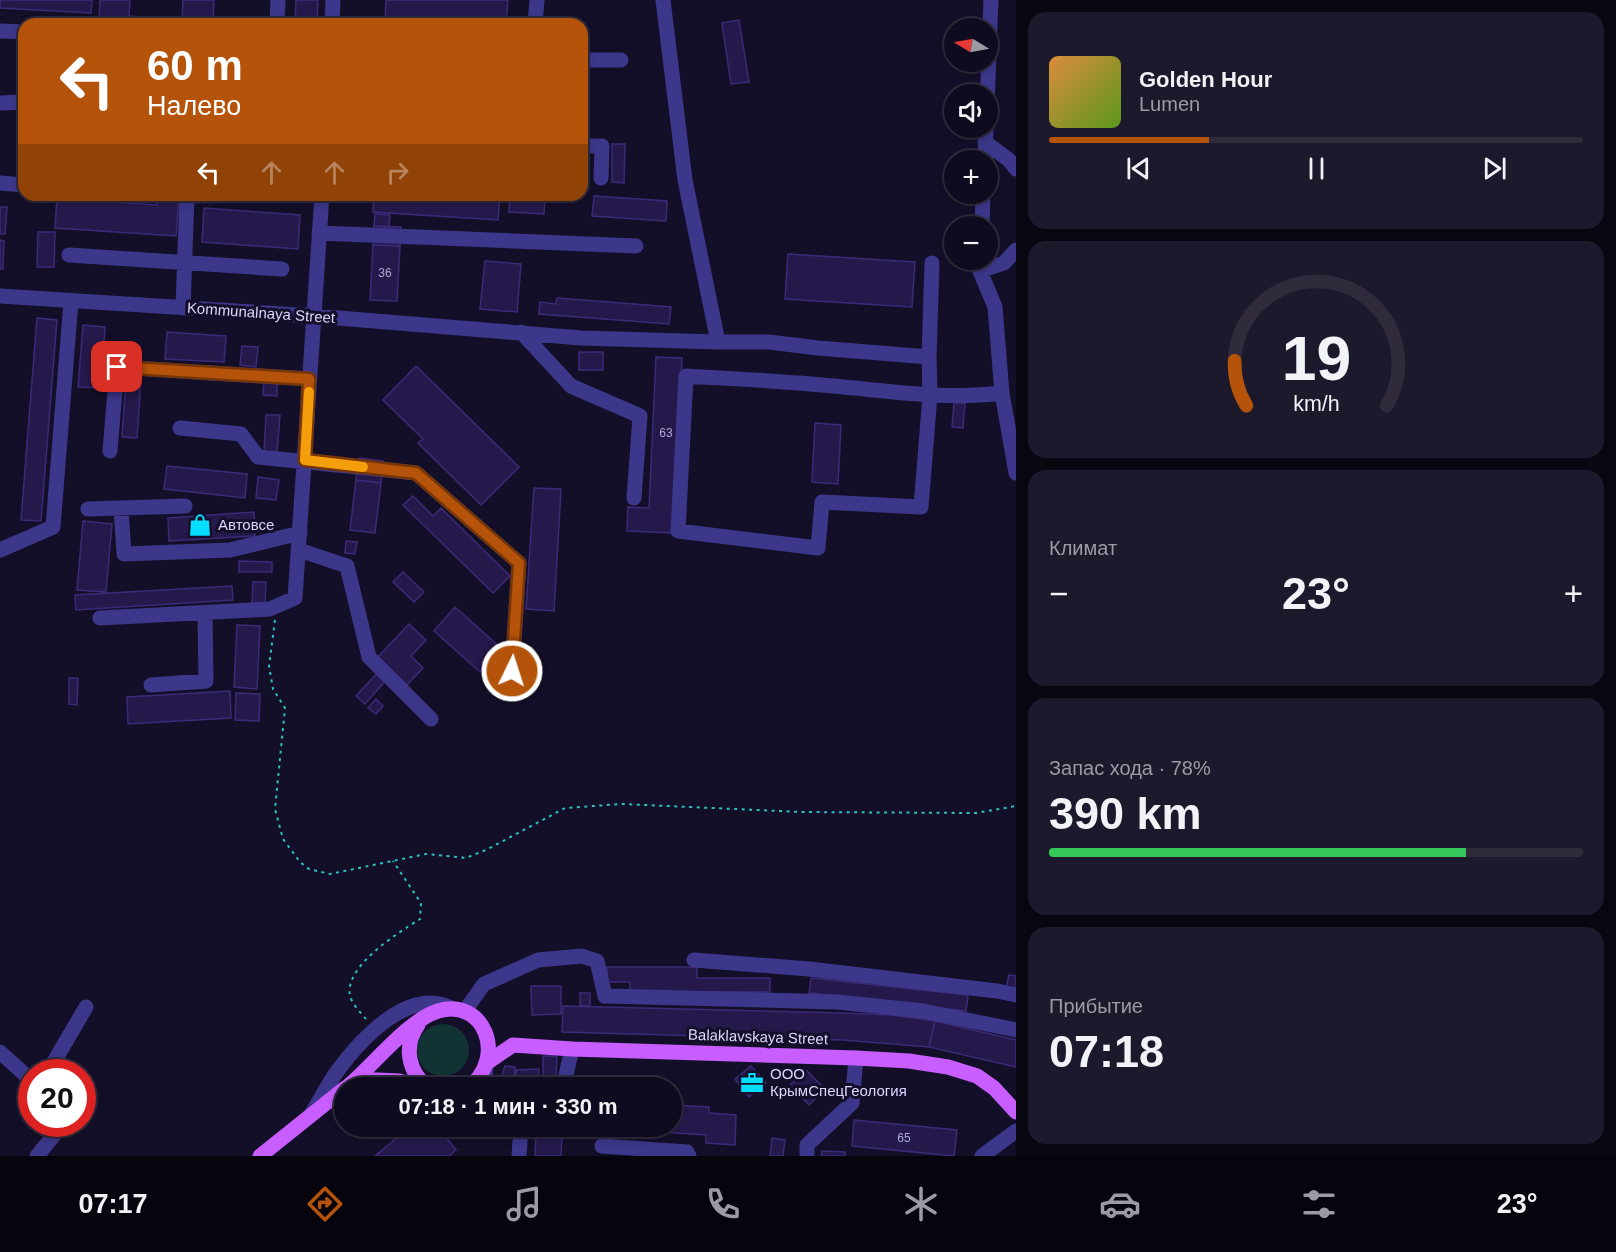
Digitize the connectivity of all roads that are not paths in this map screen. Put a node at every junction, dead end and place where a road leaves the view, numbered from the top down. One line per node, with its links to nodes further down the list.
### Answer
1 (278, 0): 6 (street)
2 (333, 0): 7 (street)
3 (537, 0): 8 (street)
4 (663, 0): 38 (street)
5 (991, 0): 13 (street)
6 (277, 18)
7 (332, 18)
8 (536, 18)
9 (0, 31): 10 (street)
10 (18, 32)
11 (588, 60): 12 (street)
12 (621, 60)
13 (988, 84)
14 (18, 102): 15 (street)
15 (0, 103)
16 (989, 138): 18 (street)
17 (588, 146): 19 (street)
18 (1016, 168)
19 (601, 178)
20 (0, 183): 21 (street)
21 (18, 184)
22 (187, 201): 28 (street)
23 (322, 201): 24 (street)
24 (319, 233): 25 (street); 36 (street)
25 (636, 246)
26 (1016, 250): 30 (street)
27 (69, 255): 28 (street)
28 (185, 262): 31 (street); 35 (street)
29 (932, 263): 39 (street)
30 (998, 264)
31 (282, 269)
32 (982, 270): 41 (street)
33 (0, 296): 34 (street, Kommunalnaya Street)
34 (71, 300): 35 (street, Kommunalnaya Street); 52 (street)
35 (183, 308): 36 (street, Kommunalnaya Street)
36 (314, 316): 37 (street, Kommunalnaya Street); 40 (street)
37 (521, 332): 38 (street, Kommunalnaya Street); 47 (street)
38 (718, 342): 39 (street, Kommunalnaya Street)
39 (929, 357): 42 (street)
40 (309, 379): 44 (street); 45 (street)
41 (1002, 393): 42 (street); 46 (street)
42 (930, 395): 42 (street)
43 (180, 428): 45 (street)
44 (110, 451)
45 (305, 460): 51 (street); 56 (street)
46 (1016, 473)
47 (634, 498)
48 (185, 506): 49 (street)
49 (121, 508): 50 (street); 51 (street)
50 (88, 509)
51 (300, 533): 53 (street)
52 (0, 550)
53 (299, 550): 54 (street); 58 (street)
54 (205, 613): 55 (street); 57 (street)
55 (100, 618)
56 (512, 671)
57 (151, 685)
58 (431, 719)
59 (694, 960): 60 (street)
60 (1016, 995)
61 (86, 1007): 70 (street)
62 (458, 1011): 63 (main road); 64 (street); 65 (main road); 81 (street)
63 (421, 1020): 73 (main road); 74 (main road)
64 (1016, 1030)
65 (487, 1035): 66 (main road, Balaklavskaya Street); 71 (main road)
66 (513, 1045): 67 (main road, Balaklavskaya Street); 71 (main road)
67 (572, 1049): 69 (main road, Balaklavskaya Street); 77 (street)
68 (0, 1052): 72 (street)
69 (856, 1058): 79 (main road, Balaklavskaya Street); 86 (street)
70 (56, 1059)
71 (487, 1065): 75 (main road); 76 (street)
72 (18, 1069)
73 (357, 1077)
74 (418, 1077)
75 (480, 1077)
76 (485, 1077)
77 (565, 1077)
78 (334, 1097): 81 (main road)
79 (1010, 1098): 80 (main road, Balaklavskaya Street)
80 (1016, 1112)
81 (311, 1115): 88 (main road)
82 (1016, 1131): 92 (street)
83 (52, 1137): 87 (street)
84 (520, 1137): 89 (street)
85 (602, 1146): 90 (street)
86 (807, 1151): 91 (street)
87 (37, 1156)
88 (260, 1156)
89 (519, 1156)
90 (689, 1156)
91 (796, 1156)
92 (982, 1156)

